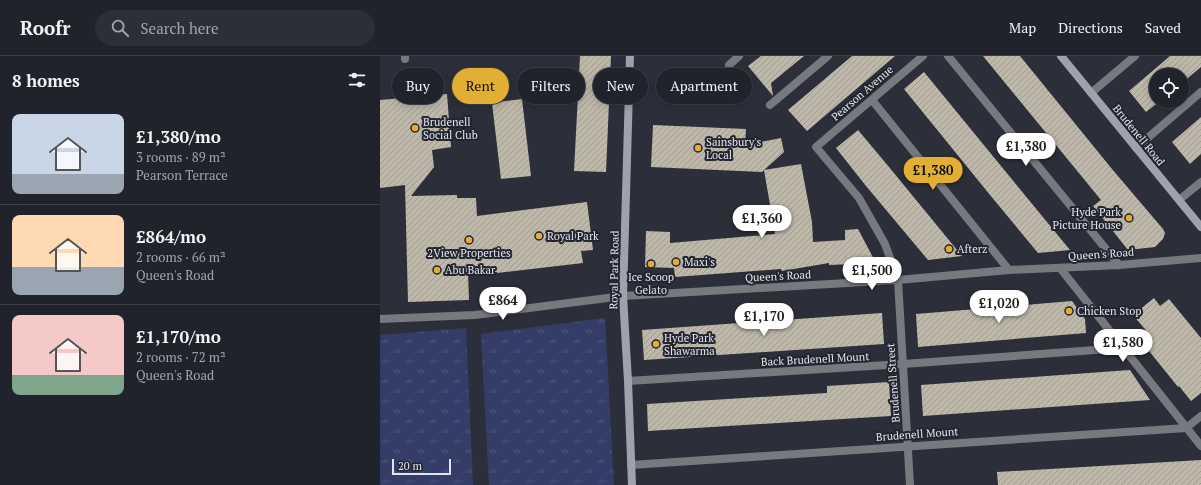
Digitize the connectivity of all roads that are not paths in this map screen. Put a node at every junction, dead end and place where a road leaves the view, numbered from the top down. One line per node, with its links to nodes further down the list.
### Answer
1 (630, 56): 23 (street, Royal Park Road)
2 (739, 56): 8 (street)
3 (828, 56): 12 (street)
4 (923, 56): 11 (street, Pearson Avenue)
5 (948, 56): 19 (street)
6 (1060, 56): 10 (street, Brudenell Road)
7 (1135, 56): 10 (street)
8 (729, 64)
9 (1201, 92): 14 (street)
10 (1091, 93): 14 (street, Brudenell Road)
11 (872, 100): 13 (street, Pearson Avenue); 21 (street)
12 (770, 105)
13 (816, 148): 22 (street, Brudenell Street)
14 (1136, 148): 16 (street, Brudenell Road)
15 (1201, 182): 16 (street)
16 (1179, 200): 17 (street, Brudenell Road)
17 (1201, 227)
18 (1201, 258): 19 (street, Queen's Road)
19 (1119, 265): 20 (street, Queen's Road)
20 (1060, 268): 21 (street, Queen's Road); 25 (street)
21 (1009, 270): 22 (street, Queen's Road)
22 (898, 280): 23 (street, Queen's Road); 26 (street, Brudenell Street)
23 (623, 296): 24 (street, Queen's Road); 27 (street, Royal Park Road)
24 (380, 319)
25 (1123, 348): 26 (street, Back Brudenell Mount); 29 (street)
26 (903, 364): 27 (street, Back Brudenell Mount); 30 (street, Brudenell Street)
27 (628, 381): 32 (street, Royal Park Road)
28 (1201, 416): 29 (street)
29 (1186, 428): 30 (street, Brudenell Mount); 31 (street)
30 (908, 446): 32 (street, Brudenell Mount); 34 (street, Brudenell Street)
31 (1201, 446)
32 (631, 464): 33 (street, Royal Park Road)
33 (632, 485)
34 (910, 485)

